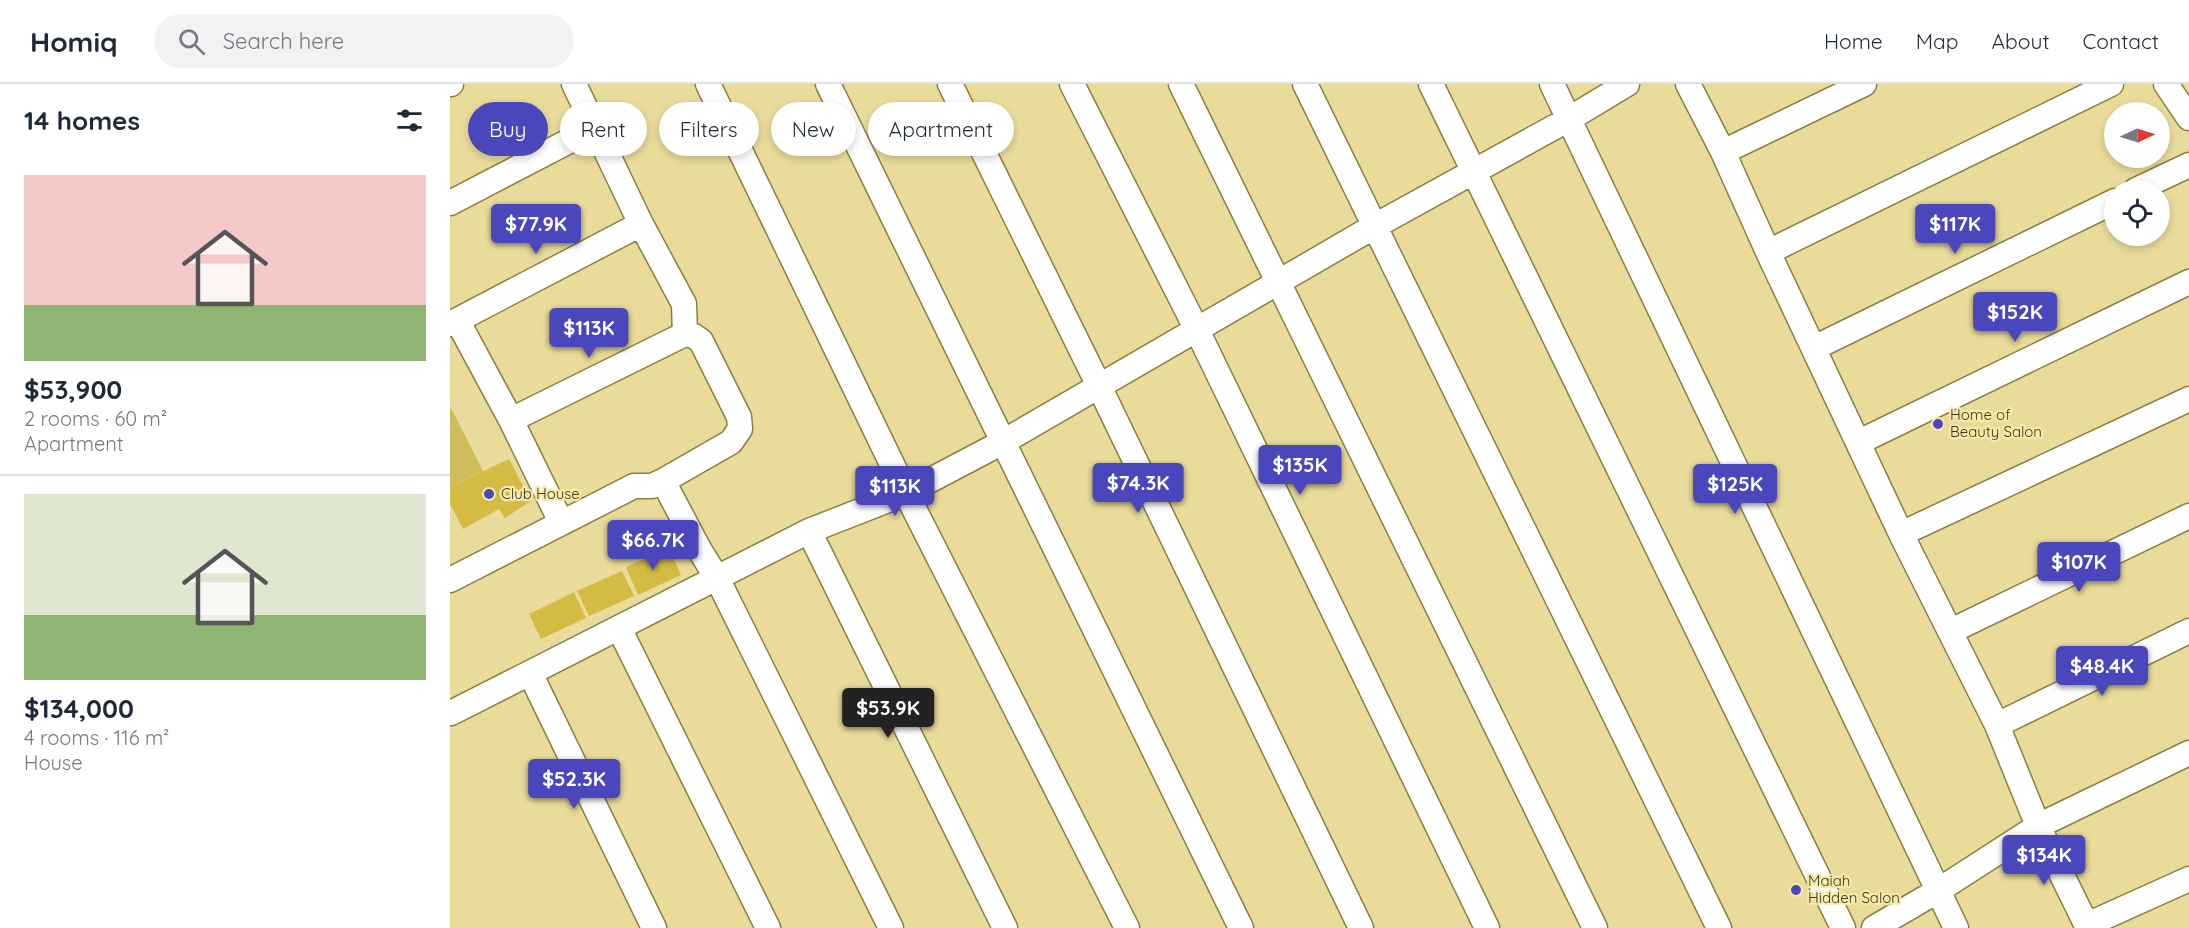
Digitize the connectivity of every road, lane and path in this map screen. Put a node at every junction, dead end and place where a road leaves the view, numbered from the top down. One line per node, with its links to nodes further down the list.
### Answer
1 (574, 84): 15 (street)
2 (708, 84): 41 (street)
3 (828, 84): 38 (street)
4 (950, 84): 35 (street)
5 (1072, 84): 32 (street)
6 (1181, 84): 30 (street)
7 (1305, 84): 27 (street)
8 (1431, 84): 22 (street)
9 (1551, 84): 17 (street)
10 (1627, 84): 17 (street)
11 (1688, 84): 19 (street)
12 (1864, 84): 19 (street)
13 (2111, 84): 28 (street)
14 (2166, 84): 16 (street)
15 (583, 102)
16 (2189, 118)
17 (1569, 119): 22 (street); 57 (street)
18 (560, 146): 24 (street)
19 (1723, 152): 28 (street)
20 (609, 156): 26 (street)
21 (2189, 165): 23 (street)
22 (1473, 171): 27 (street); 69 (street)
23 (2157, 180)
24 (450, 203)
25 (2104, 206): 34 (street)
26 (641, 224): 31 (street); 33 (street)
27 (1375, 226): 30 (street); 68 (street)
28 (1768, 252): 34 (street)
29 (2189, 282): 39 (street)
30 (1278, 284): 32 (street); 67 (street)
31 (453, 322): 37 (street)
32 (1197, 330): 35 (street); 66 (street)
33 (685, 334): 37 (street); 40 (street)
34 (1814, 348): 39 (street)
35 (1099, 386): 38 (street); 65 (street)
36 (2189, 399): 45 (street)
37 (511, 420): 43 (street)
38 (1003, 442): 41 (street); 64 (street)
39 (1859, 442): 45 (street)
40 (663, 481): 43 (street); 46 (street)
41 (906, 493): 44 (street); 63 (street)
42 (2189, 516): 49 (street)
43 (561, 522): 47 (street)
44 (808, 531): 46 (street); 62 (street)
45 (1901, 534): 49 (street)
46 (717, 578): 48 (street); 61 (street)
47 (450, 580)
48 (619, 628): 51 (street); 60 (street)
49 (1951, 631): 53 (street)
50 (2189, 631): 53 (street)
51 (530, 673): 52 (street); 59 (street)
52 (451, 713)
53 (1997, 725): 55 (street)
54 (2189, 753): 55 (street)
55 (2038, 826): 57 (street); 58 (street)
56 (2189, 879): 58 (street)
57 (1939, 890): 70 (street); 71 (street)
58 (2087, 926)
59 (654, 928)
60 (768, 928)
61 (891, 928)
62 (1005, 928)
63 (1127, 928)
64 (1241, 928)
65 (1361, 928)
66 (1487, 928)
67 (1595, 928)
68 (1719, 928)
69 (1843, 928)
70 (1874, 928)
71 (1956, 928)

